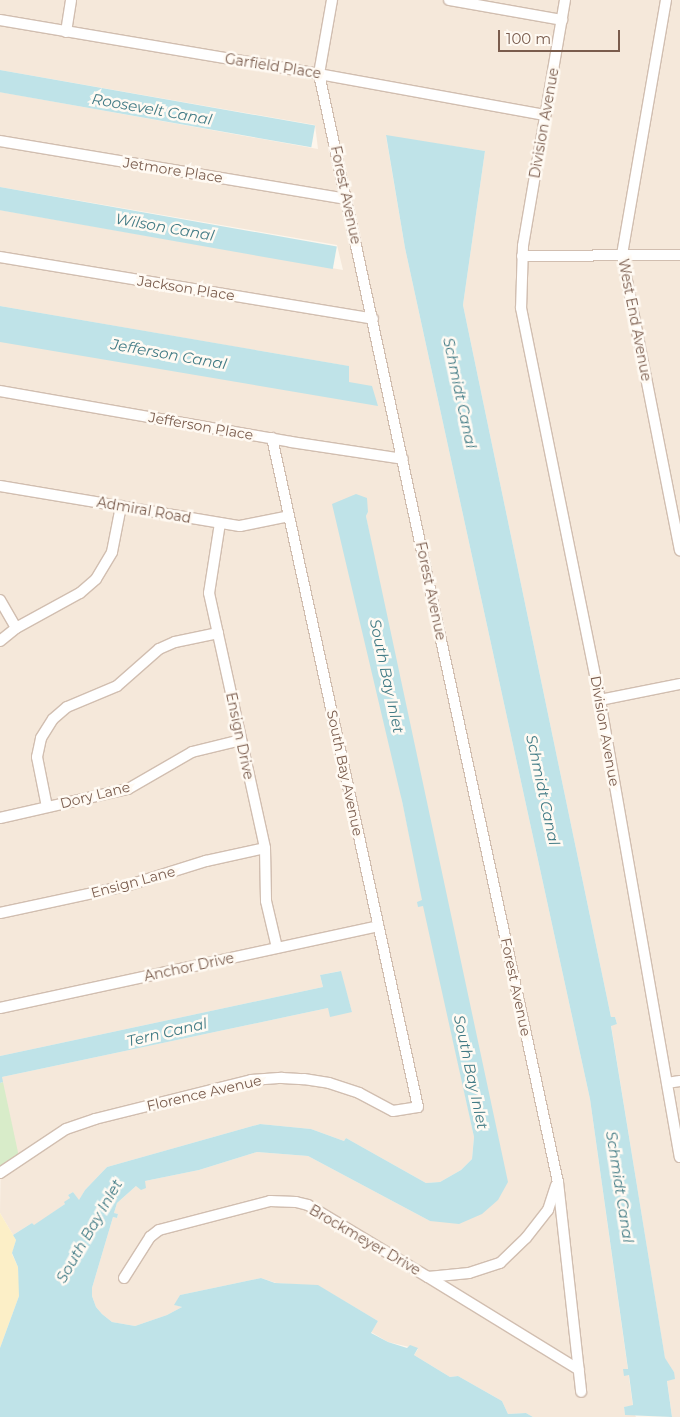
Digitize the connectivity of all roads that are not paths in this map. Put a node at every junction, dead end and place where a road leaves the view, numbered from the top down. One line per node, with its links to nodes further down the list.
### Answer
1 (71, 0): 8 (street)
2 (332, 0): 9 (street, Forest Avenue)
3 (449, 0): 7 (street)
4 (565, 0): 7 (street, Division Avenue)
5 (666, 0): 13 (street, West End Avenue)
6 (0, 20): 8 (street, Garfield Place)
7 (562, 20): 10 (street, Division Avenue)
8 (66, 32): 9 (street, Garfield Place)
9 (319, 74): 10 (street, Garfield Place); 12 (street, Forest Avenue)
10 (545, 115): 15 (street, Division Avenue)
11 (0, 141): 12 (street, Jetmore Place)
12 (346, 198): 17 (street, Forest Avenue)
13 (622, 255): 14 (street); 15 (street); 25 (street, West End Avenue)
14 (680, 255)
15 (522, 256): 31 (street, Division Avenue)
16 (0, 257): 17 (street, Jackson Place)
17 (373, 319): 20 (street, Forest Avenue)
18 (0, 391): 19 (street, Jefferson Place)
19 (272, 438): 20 (street, Jefferson Place); 23 (street, South Bay Avenue)
20 (403, 459): 45 (street, Forest Avenue)
21 (0, 486): 22 (street, Admiral Road)
22 (121, 506): 24 (street, Admiral Road); 27 (street)
23 (289, 516): 24 (street, Admiral Road); 37 (street, South Bay Avenue)
24 (220, 523): 28 (street, Ensign Drive)
25 (680, 550)
26 (0, 600): 27 (street)
27 (16, 628): 29 (street)
28 (218, 633): 32 (street, Ensign Drive); 33 (street)
29 (0, 641)
30 (680, 684): 31 (street)
31 (600, 700): 41 (street, Division Avenue)
32 (241, 740): 33 (street, Dory Lane); 35 (street, Ensign Drive)
33 (47, 807): 34 (street, Dory Lane)
34 (0, 818)
35 (265, 848): 36 (street, Ensign Lane); 38 (street, Ensign Drive)
36 (0, 913)
37 (378, 926): 38 (street, Anchor Drive); 42 (street, South Bay Avenue)
38 (277, 948): 39 (street, Anchor Drive)
39 (0, 1008)
40 (680, 1081): 41 (street)
41 (667, 1083): 43 (street, Division Avenue)
42 (418, 1107): 44 (street, Florence Avenue)
43 (680, 1157)
44 (0, 1173)
45 (558, 1182): 46 (street); 48 (street, Forest Avenue)
46 (428, 1277): 47 (street, Brockmeyer Drive); 48 (street, Brockmeyer Drive)
47 (124, 1278)
48 (578, 1370): 49 (street, Forest Avenue)
49 (581, 1392)

